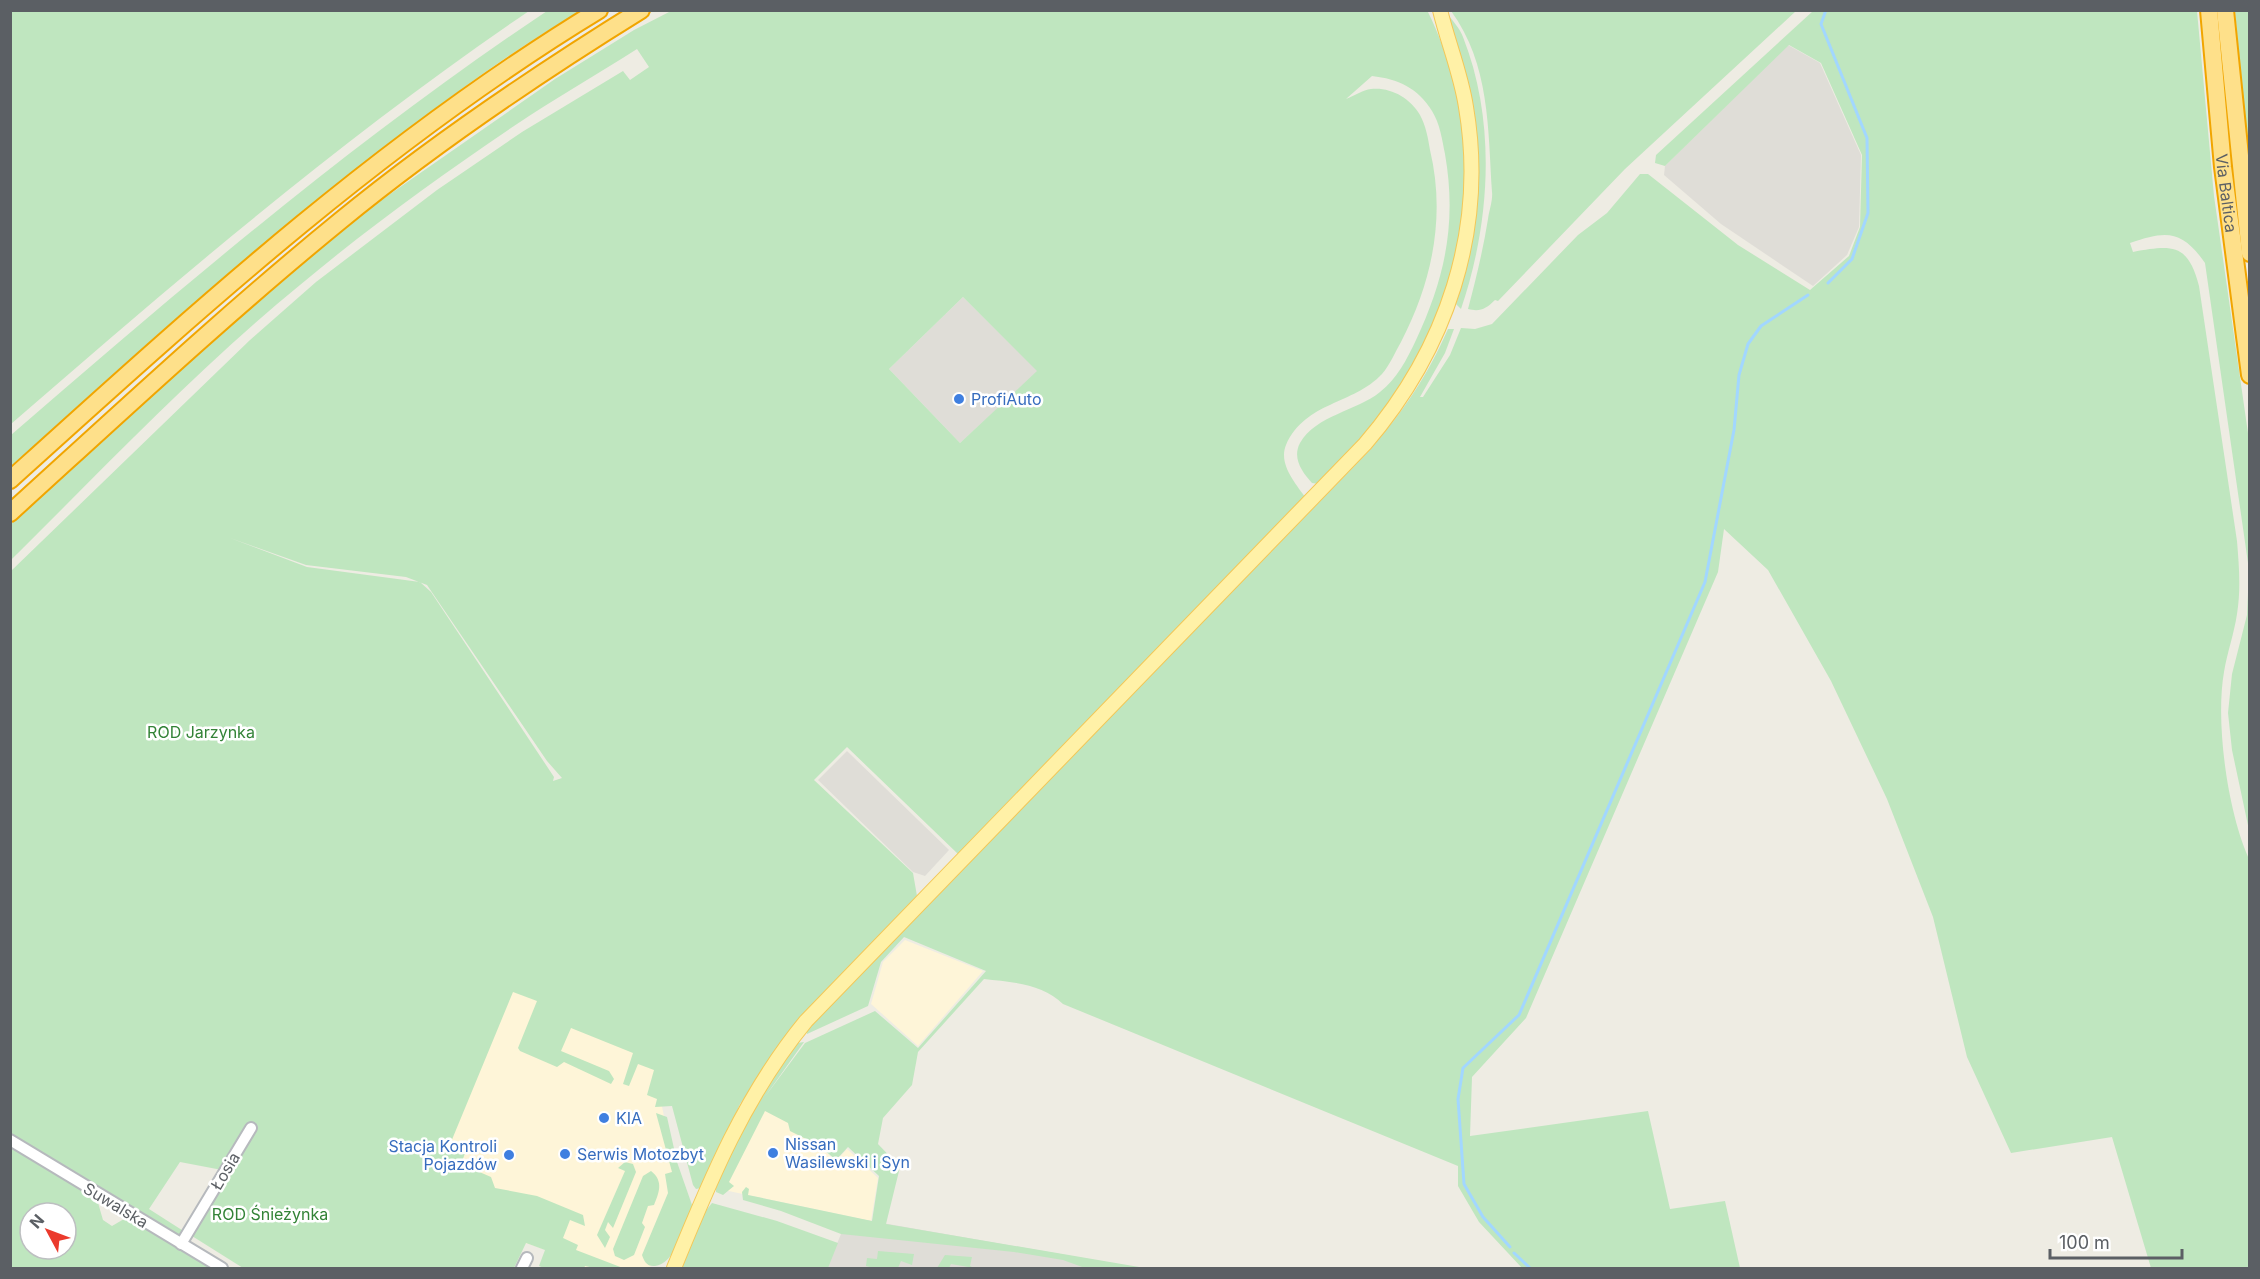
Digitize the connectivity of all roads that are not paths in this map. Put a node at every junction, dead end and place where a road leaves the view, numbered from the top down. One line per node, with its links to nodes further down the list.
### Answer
1 (599, 10): 8 (highway)
2 (640, 10): 9 (highway)
3 (1438, 10): 16 (main road)
4 (2209, 10): 7 (highway, Via Baltica)
5 (2225, 10): 6 (highway, Via Baltica)
6 (2250, 253)
7 (2250, 375)
8 (10, 480)
9 (10, 513)
10 (251, 1128): 12 (street, Łosia)
11 (10, 1140): 12 (street, Suwalska)
12 (181, 1244): 14 (street, Suwalska)
13 (527, 1258): 15 (street)
14 (222, 1269)
15 (522, 1269)
16 (674, 1269)

